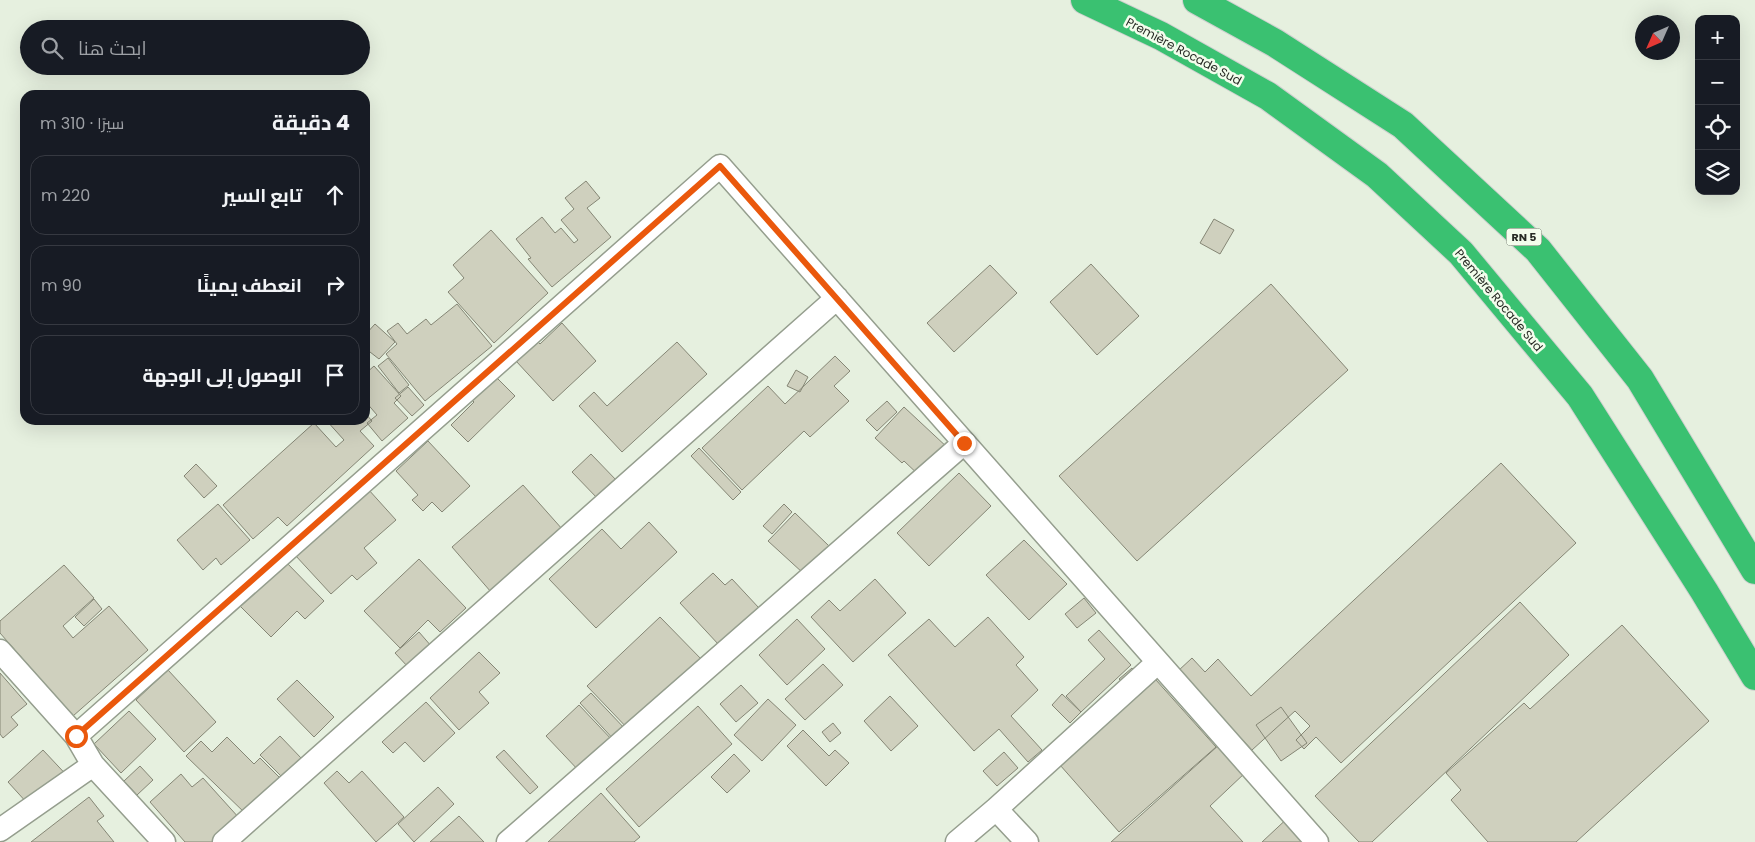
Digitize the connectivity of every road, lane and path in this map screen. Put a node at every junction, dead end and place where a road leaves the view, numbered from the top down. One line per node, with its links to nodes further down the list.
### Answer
1 (1085, 0): 8 (highway, Première Rocade Sud)
2 (1197, 0): 5 (highway, RN 5)
3 (837, 298): 4 (street); 9 (street); 14 (street)
4 (964, 443): 7 (street); 15 (street)
5 (1755, 570)
6 (0, 651): 9 (street)
7 (1157, 663): 11 (street); 18 (street)
8 (1755, 676)
9 (76, 736): 10 (street)
10 (92, 765): 12 (street); 13 (street)
11 (996, 809): 16 (street); 17 (street)
12 (0, 830)
13 (164, 842)
14 (224, 842)
15 (508, 842)
16 (957, 842)
17 (1027, 842)
18 (1316, 842)

